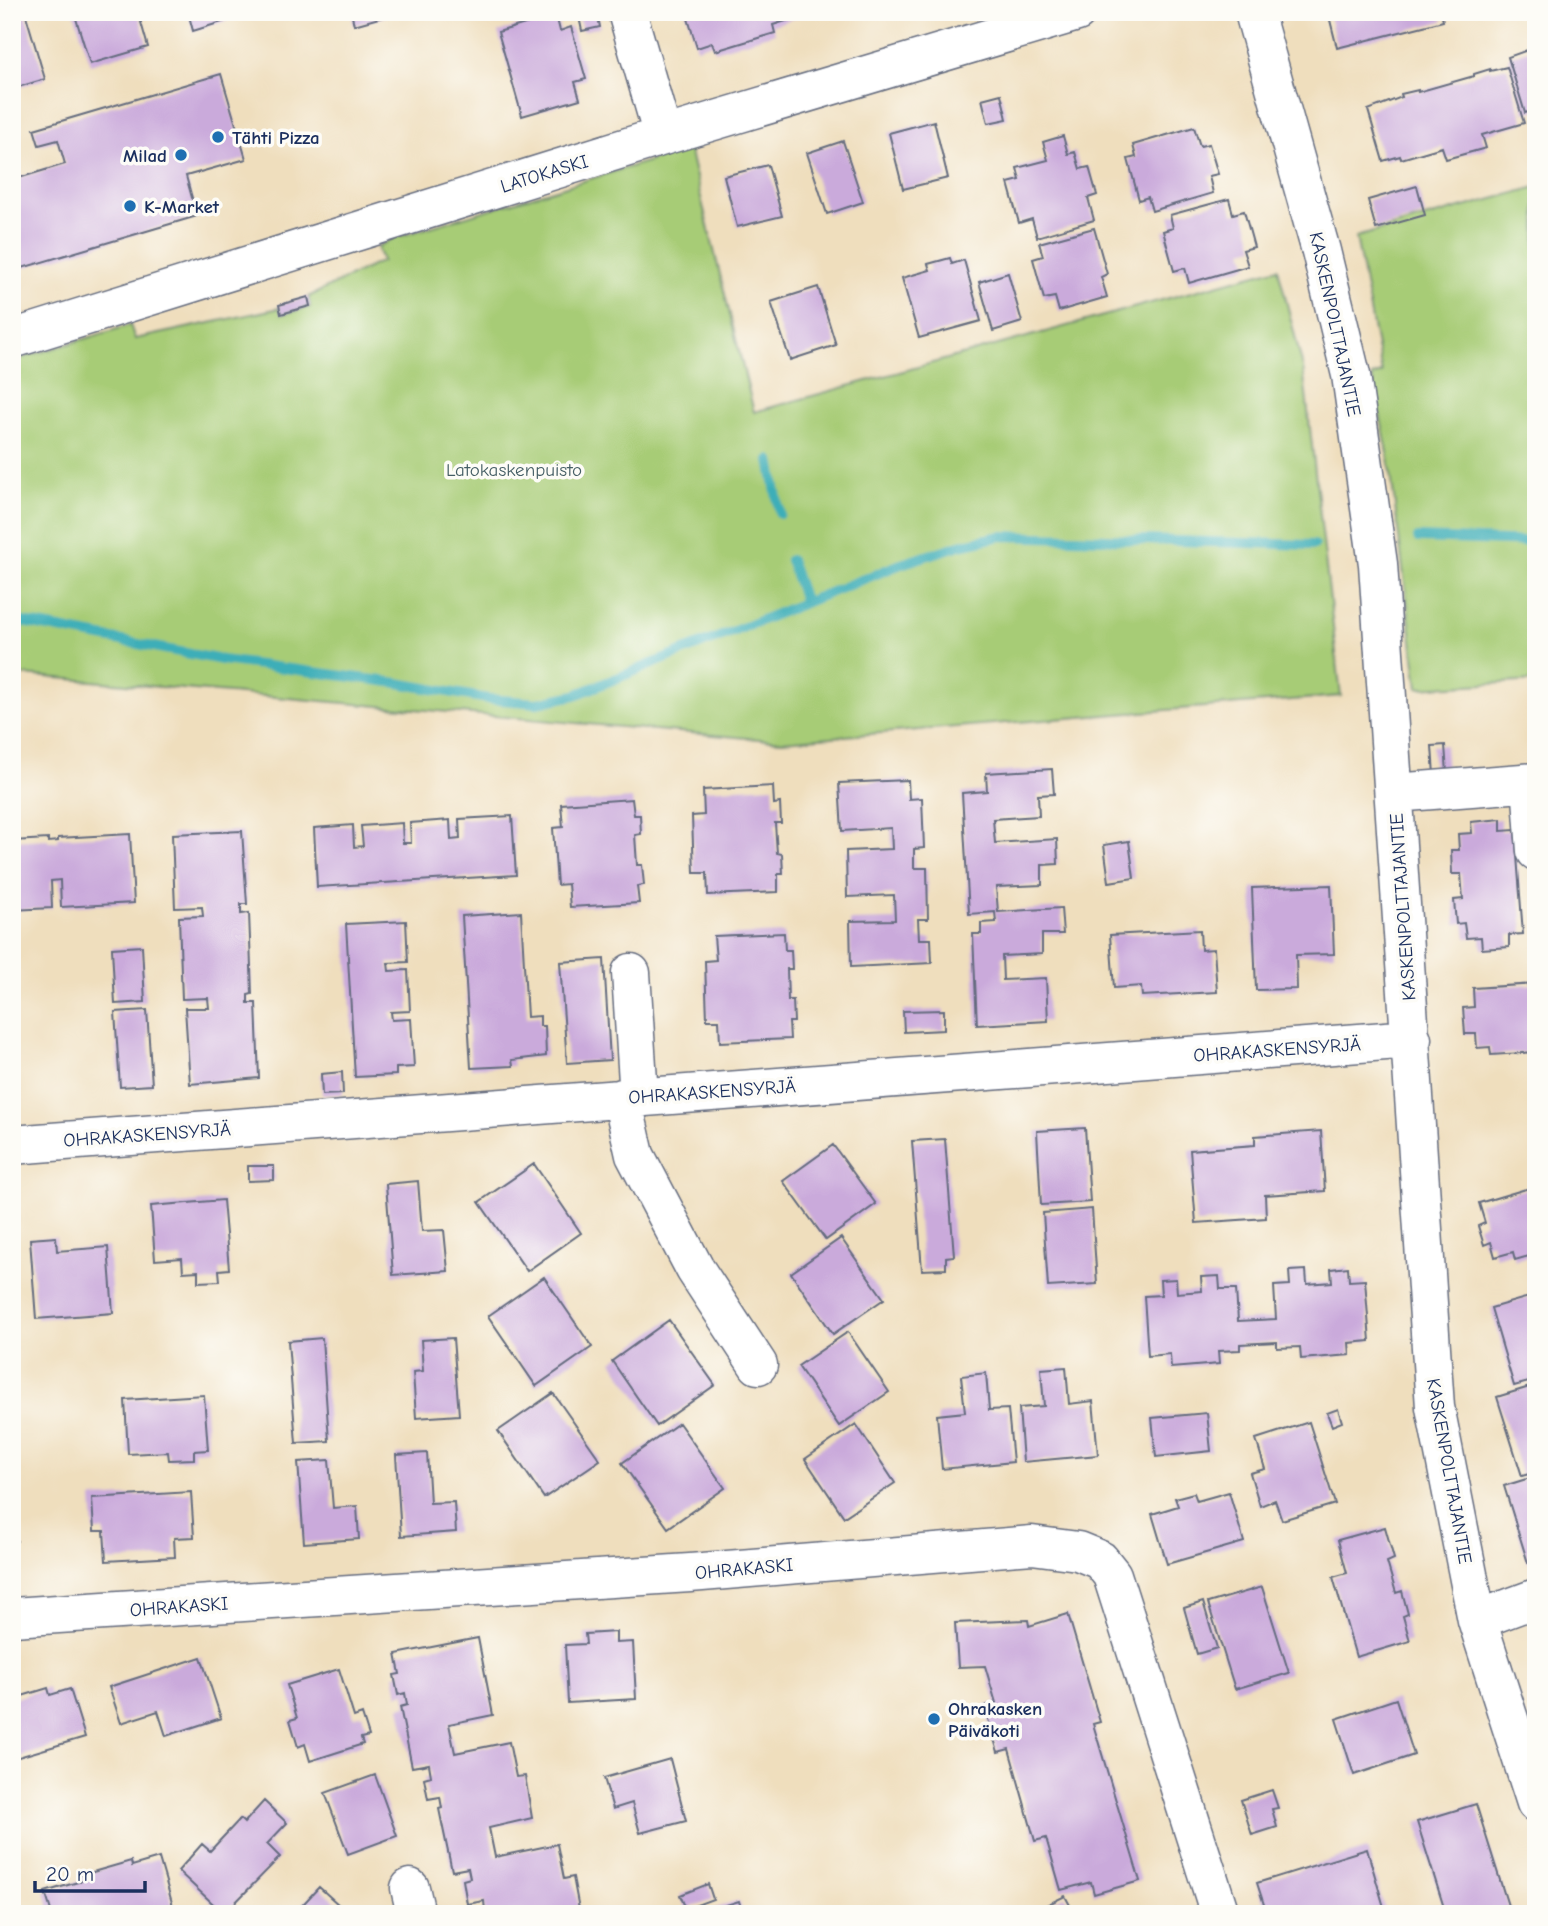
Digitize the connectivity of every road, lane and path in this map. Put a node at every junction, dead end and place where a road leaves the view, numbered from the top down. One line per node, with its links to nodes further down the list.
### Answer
1 (627, 12): 4 (street)
2 (1077, 12): 4 (street, LATOKASKI)
3 (1254, 12): 7 (street, KASKENPOLTTAJANTIE)
4 (663, 136): 5 (street, LATOKASKI)
5 (12, 339)
6 (1533, 783): 7 (street); 8 (street)
7 (1394, 793): 10 (street, KASKENPOLTTAJANTIE)
8 (1536, 851)
9 (631, 973): 11 (street)
10 (1412, 1039): 11 (street, OHRAKASKENSYRJÄ); 16 (street, KASKENPOLTTAJANTIE)
11 (631, 1098): 12 (street, OHRAKASKENSYRJÄ); 13 (street)
12 (12, 1144)
13 (758, 1365)
14 (1536, 1598): 16 (street)
15 (12, 1617): 18 (street, OHRAKASKI)
16 (1477, 1620): 17 (street, KASKENPOLTTAJANTIE)
17 (1536, 1803)
18 (1220, 1914)

